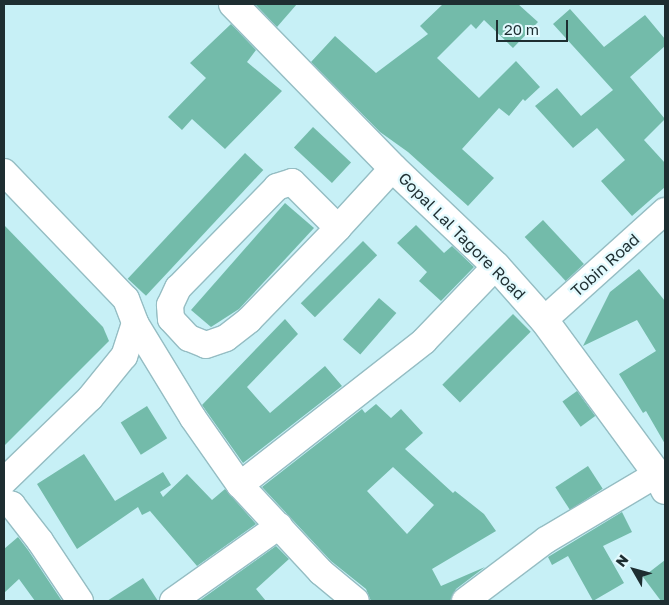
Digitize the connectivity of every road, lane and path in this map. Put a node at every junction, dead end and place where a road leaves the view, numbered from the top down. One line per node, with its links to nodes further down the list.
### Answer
1 (233, 4): 2 (street, Gopal Lal Tagore Road)
2 (393, 168): 5 (street); 6 (street, Gopal Lal Tagore Road)
3 (4, 172): 8 (street)
4 (665, 211): 7 (street, Tobin Road)
5 (338, 228): 5 (street)
6 (496, 266): 7 (street, Gopal Lal Tagore Road); 11 (street)
7 (544, 320): 10 (street, Gopal Lal Tagore Road)
8 (135, 323): 9 (street); 11 (street)
9 (4, 481)
10 (661, 482): 17 (street)
11 (240, 485): 13 (street)
12 (4, 502): 14 (street)
13 (279, 526): 15 (street); 16 (street)
14 (80, 601)
15 (174, 601)
16 (356, 601)
17 (465, 601)

